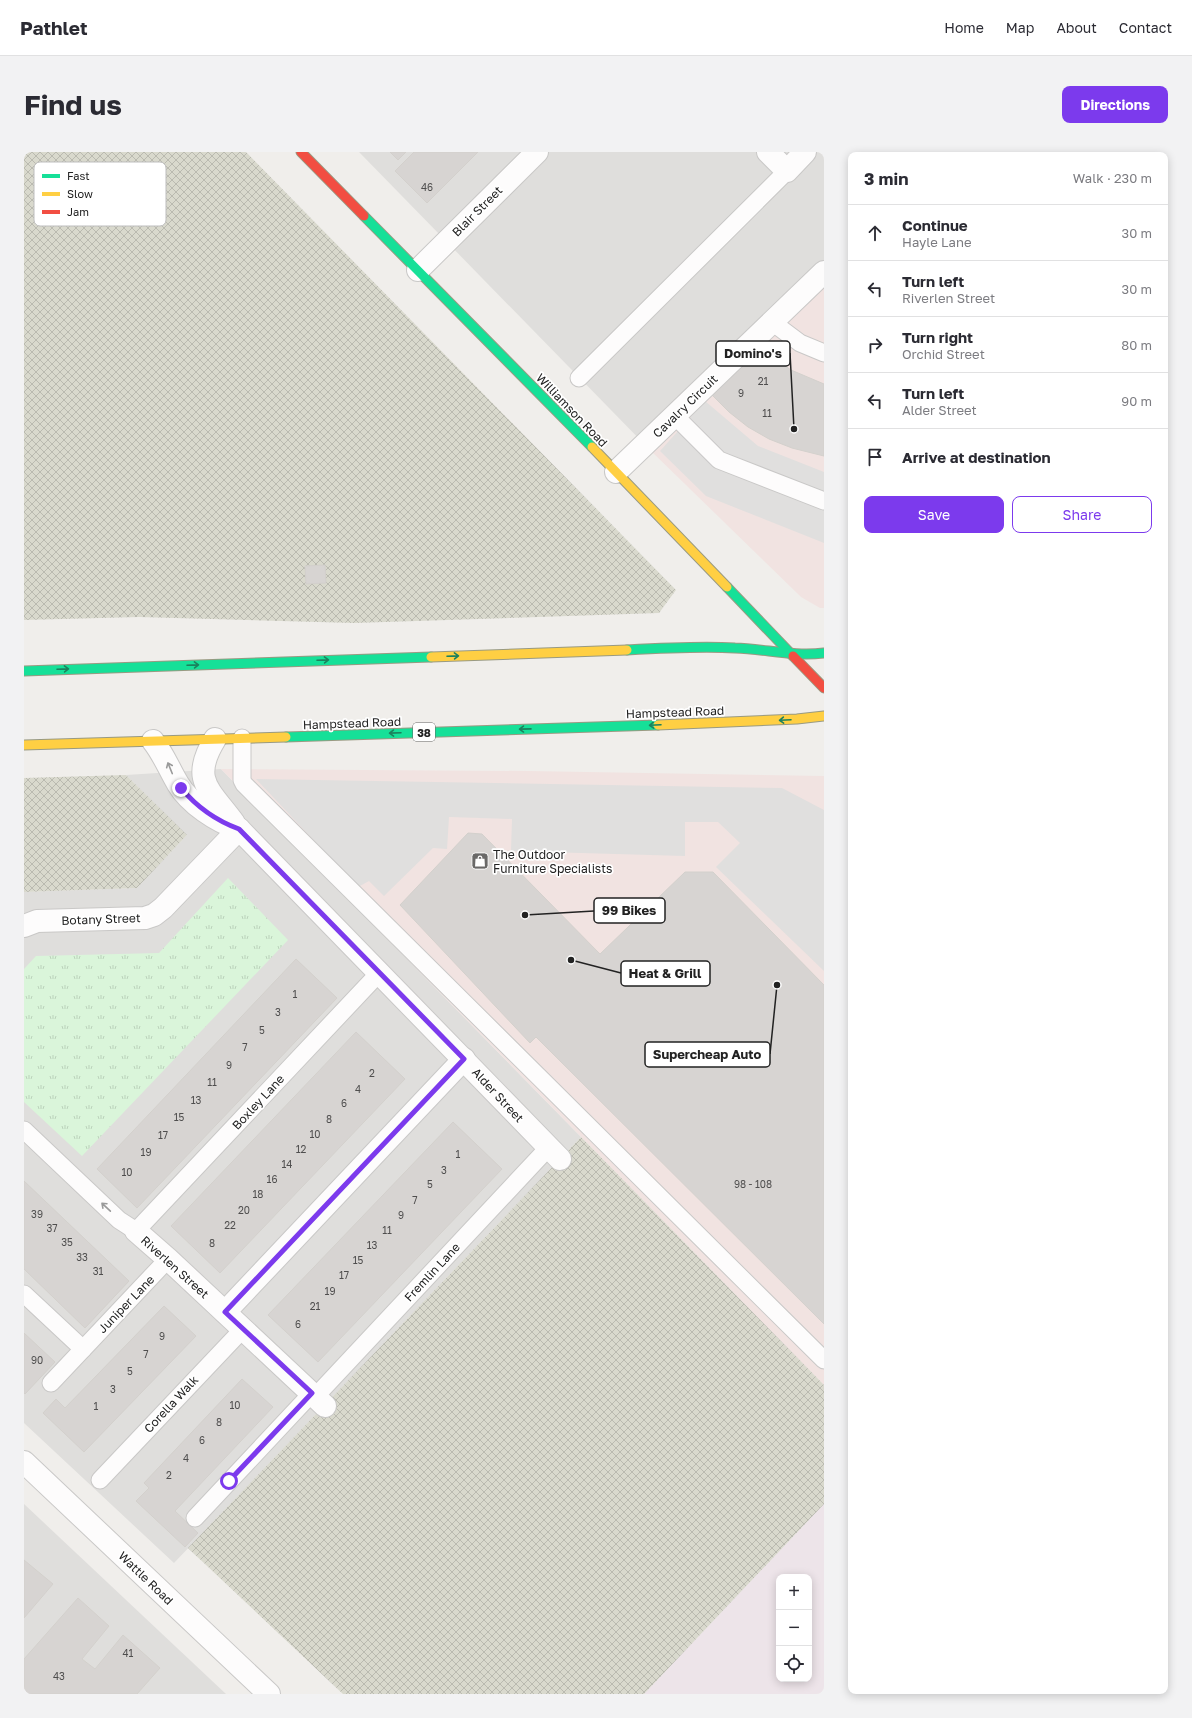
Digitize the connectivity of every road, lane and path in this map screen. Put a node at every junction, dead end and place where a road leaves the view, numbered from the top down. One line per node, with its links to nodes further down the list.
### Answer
1 (301, 152): 6 (main road, Williamson Road)
2 (537, 152): 6 (street, Blair Street)
3 (768, 152): 5 (street)
4 (805, 152): 5 (street)
5 (787, 171): 10 (lane)
6 (418, 270): 12 (main road, Williamson Road)
7 (824, 272): 8 (street, Cavalry Circuit)
8 (772, 322): 9 (lane); 11 (street, Cavalry Circuit)
9 (824, 353)
10 (579, 378)
11 (675, 416): 12 (street, Cavalry Circuit); 13 (lane)
12 (616, 472): 15 (main road, Williamson Road)
13 (824, 501)
14 (824, 653): 15 (main road)
15 (793, 656): 16 (main road, one-way to 15); 17 (main road, Williamson Road)
16 (24, 671)
17 (824, 688)
18 (824, 716): 19 (main road, Hampstead Road / 38, one-way to 19)
19 (242, 738): 20 (main road, Hampstead Road / 38); 35 (lane)
20 (216, 739): 21 (main road, Hampstead Road / 38); 23 (street)
21 (153, 741): 22 (main road, Hampstead Road / 38); 23 (street, Alder Street, one-way to 21)
22 (24, 745)
23 (239, 829): 24 (street, Botany Street); 25 (street, Alder Street)
24 (24, 926)
25 (380, 972): 26 (street, Alder Street); 29 (lane, Boxley Lane)
26 (464, 1059): 28 (street, Alder Street); 32 (street)
27 (24, 1130): 29 (lane, Riverlen Street, one-way to 27)
28 (554, 1154): 37 (lane, Fremlin Lane)
29 (136, 1231): 30 (street, Riverlen Street)
30 (168, 1260): 32 (street, Riverlen Street); 34 (lane, Juniper Lane)
31 (24, 1294): 34 (lane)
32 (225, 1312): 33 (street, Riverlen Street)
33 (243, 1329): 37 (street, Riverlen Street); 39 (lane, Corella Walk)
34 (83, 1349): 36 (lane, Juniper Lane)
35 (824, 1360)
36 (51, 1383)
37 (317, 1399): 40 (lane, Fremlin Lane)
38 (24, 1462): 41 (street, Wattle Road)
39 (100, 1480)
40 (195, 1518)
41 (269, 1694)

